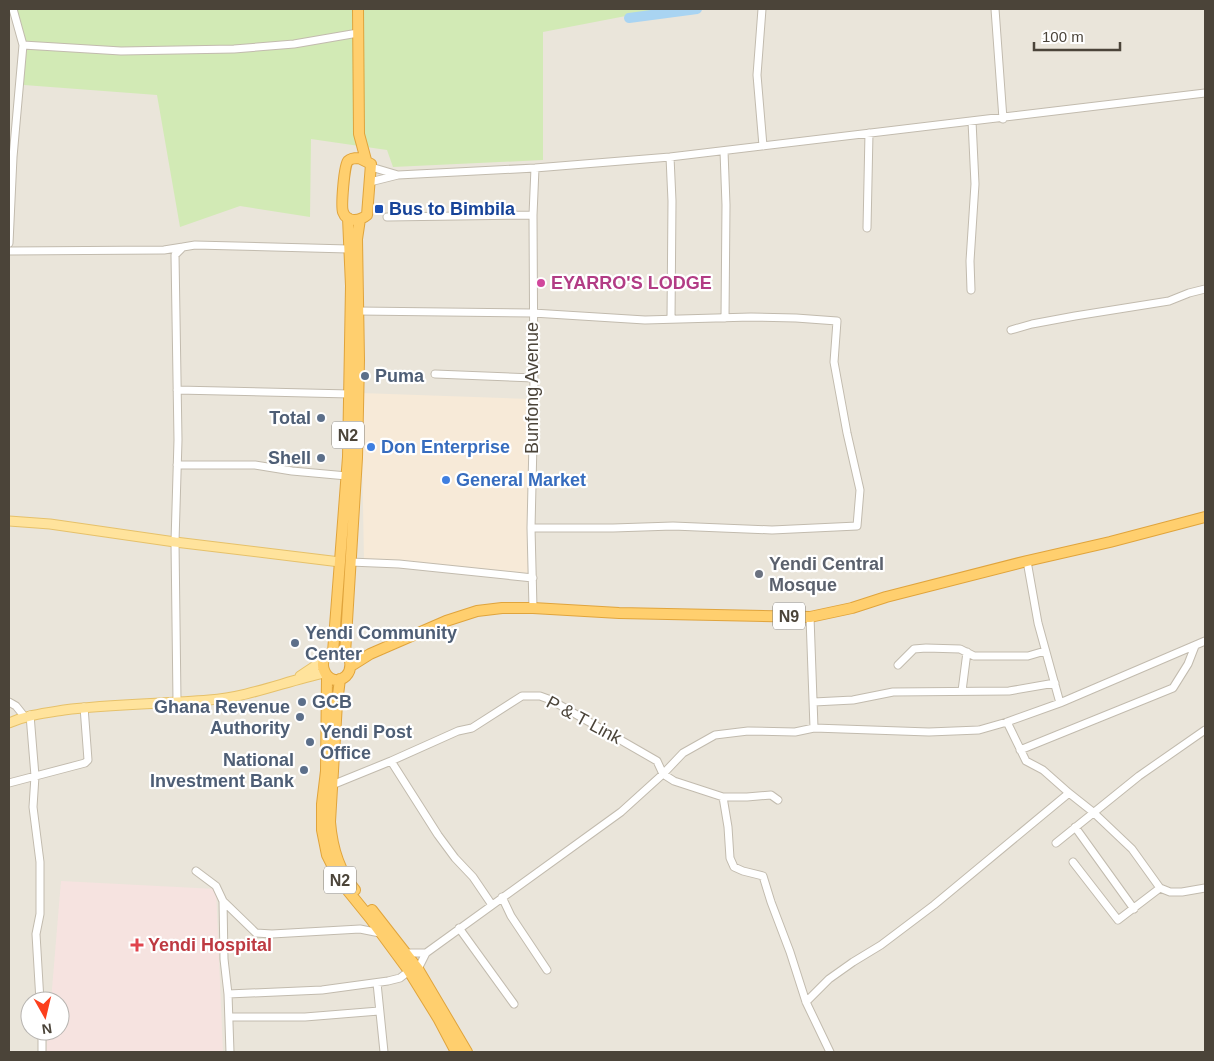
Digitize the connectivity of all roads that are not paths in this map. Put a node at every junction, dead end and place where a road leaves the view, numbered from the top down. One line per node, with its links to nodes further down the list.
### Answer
1 (13, 9): 6 (street)
2 (358, 9): 5 (highway)
3 (762, 9): 12 (street)
4 (995, 9): 8 (street)
5 (358, 33): 6 (street); 11 (highway)
6 (23, 45): 25 (street)
7 (1205, 93): 8 (street)
8 (1003, 119): 9 (street)
9 (972, 121): 10 (street); 30 (street)
10 (869, 133): 12 (street); 24 (street)
11 (359, 134): 15 (highway); 16 (highway)
12 (763, 146): 13 (street)
13 (724, 150): 14 (street); 33 (street)
14 (670, 157): 17 (street); 34 (street)
15 (350, 160): 16 (highway); 22 (highway)
16 (368, 163): 18 (street); 19 (highway)
17 (535, 168): 18 (street); 20 (street, Bunfong Avenue)
18 (398, 175): 19 (street)
19 (370, 182): 23 (highway)
20 (533, 215): 21 (street); 32 (street, Bunfong Avenue)
21 (388, 217)
22 (348, 218): 23 (highway); 27 (highway, N2)
23 (360, 220): 31 (highway, N2)
24 (867, 228)
25 (9, 243)
26 (183, 247): 27 (street); 28 (street); 38 (street)
27 (348, 249): 39 (highway, N2)
28 (9, 251)
29 (1205, 289): 35 (street)
30 (970, 290)
31 (358, 311): 32 (street); 47 (highway, N2)
32 (533, 313): 34 (street); 37 (street, Bunfong Avenue)
33 (726, 318): 34 (street); 44 (street)
34 (671, 319)
35 (1011, 330)
36 (435, 374): 37 (street)
37 (534, 378): 44 (street, Bunfong Avenue)
38 (177, 390): 39 (street); 40 (street)
39 (350, 394): 41 (highway, N2)
40 (177, 465): 41 (street); 45 (street)
41 (347, 476): 47 (highway, N2)
42 (1205, 516): 46 (highway, N9)
43 (9, 521): 45 (main road)
44 (531, 528): 48 (street, Bunfong Avenue)
45 (174, 542): 47 (main road); 64 (street)
46 (1027, 561): 50 (highway, N9); 53 (street)
47 (345, 562): 48 (street); 54 (highway, N2); 56 (highway, N2)
48 (533, 578): 49 (street, Bunfong Avenue)
49 (533, 608): 50 (highway, N9); 56 (highway, N9)
50 (810, 617): 66 (street)
51 (1205, 641): 52 (street)
52 (1195, 646): 67 (street); 74 (street)
53 (1045, 651): 55 (street); 62 (street)
54 (333, 652): 56 (highway); 57 (highway)
55 (967, 652): 58 (street); 63 (street)
56 (348, 659): 61 (highway)
57 (324, 660): 59 (highway); 60 (main road)
58 (898, 665)
59 (326, 674): 60 (main road); 61 (highway); 95 (highway, N2)
60 (296, 679): 64 (main road)
61 (340, 679): 79 (highway, N2)
62 (1055, 683): 63 (street); 67 (street)
63 (962, 691): 66 (street)
64 (177, 701): 68 (main road)
65 (9, 702): 69 (street)
66 (814, 702): 72 (street)
67 (1060, 703): 70 (street)
68 (84, 707): 69 (main road); 77 (street)
69 (27, 716): 71 (main road); 77 (street)
70 (1007, 722): 72 (street); 74 (street)
71 (9, 723)
72 (814, 728): 76 (street)
73 (1205, 730): 83 (street)
74 (1020, 750): 80 (street)
75 (390, 761): 76 (street, P & T Link); 79 (street, P & T Link); 92 (street)
76 (663, 774): 81 (street); 90 (street)
77 (35, 776): 78 (street); 101 (street)
78 (9, 782)
79 (332, 785): 96 (highway, N2)
80 (1069, 794): 83 (street); 103 (street)
81 (723, 797): 82 (street); 103 (street)
82 (778, 800)
83 (1093, 812): 84 (street); 88 (street)
84 (1074, 827): 85 (street); 93 (street)
85 (1056, 843)
86 (1073, 862): 93 (street)
87 (196, 871): 91 (street)
88 (1160, 888): 89 (street); 93 (street)
89 (1205, 888)
90 (502, 897): 92 (street); 99 (street)
91 (223, 901): 95 (street); 102 (street)
92 (492, 905): 94 (street)
93 (1134, 909)
94 (459, 928): 97 (street); 104 (street)
95 (380, 933): 98 (highway, N2)
96 (406, 953): 97 (street); 98 (highway, N2)
97 (426, 953): 98 (street)
98 (414, 969): 100 (street); 109 (highway, N2); 110 (highway, N2)
99 (547, 970)
100 (377, 983): 102 (street); 105 (street)
101 (39, 991)
102 (228, 994): 106 (street)
103 (806, 1002): 111 (street)
104 (514, 1004)
105 (379, 1011): 106 (street); 108 (street)
106 (229, 1017): 107 (street)
107 (230, 1052)
108 (384, 1052)
109 (456, 1052)
110 (467, 1052)
111 (830, 1052)

